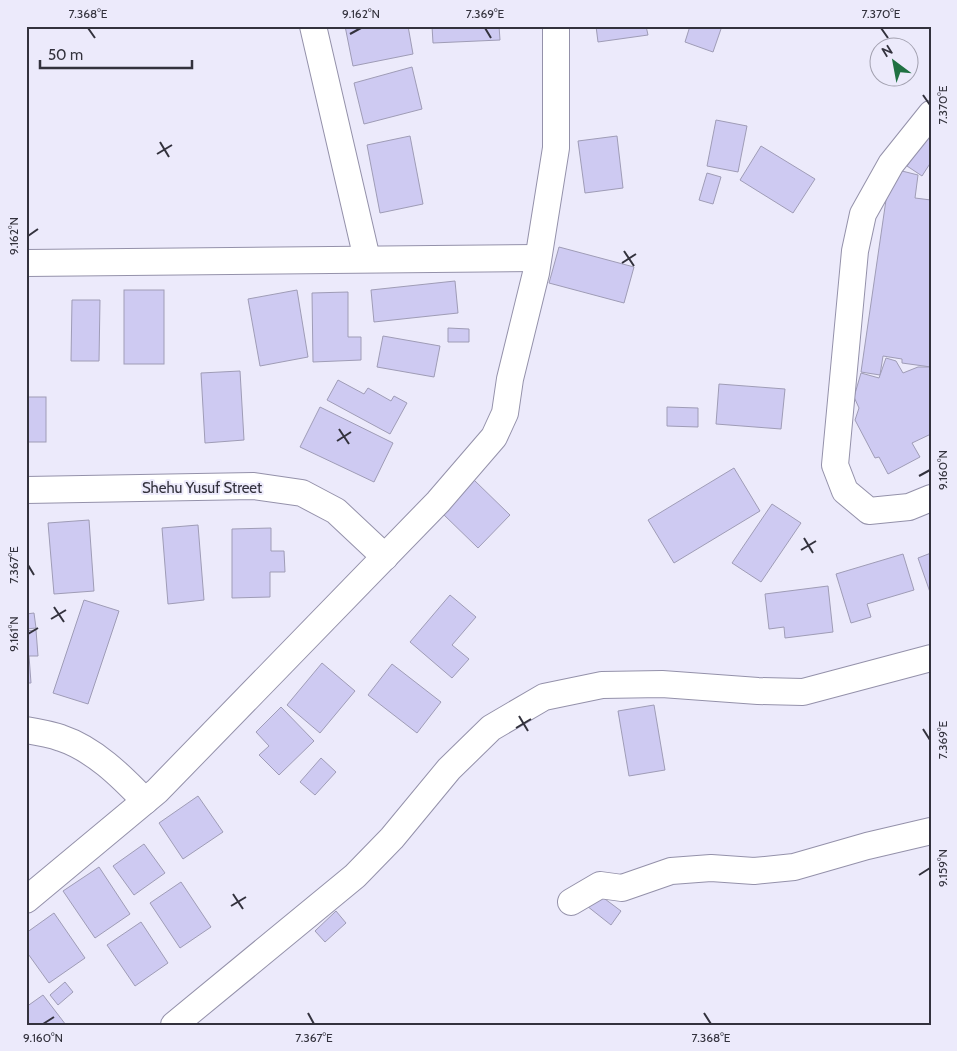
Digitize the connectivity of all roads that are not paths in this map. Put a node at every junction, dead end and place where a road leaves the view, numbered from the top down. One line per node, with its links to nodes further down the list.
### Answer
1 (313, 26): 5 (street)
2 (556, 26): 4 (street)
3 (931, 114): 8 (street)
4 (538, 258): 5 (street); 9 (street)
5 (367, 259): 6 (street)
6 (26, 263)
7 (26, 490): 9 (street, Shehu Yusuf Street)
8 (931, 498)
9 (385, 557): 12 (street)
10 (931, 658): 16 (street)
11 (26, 730): 12 (street)
12 (145, 801): 14 (street)
13 (931, 831): 15 (street)
14 (26, 900)
15 (570, 902)
16 (174, 1025)

